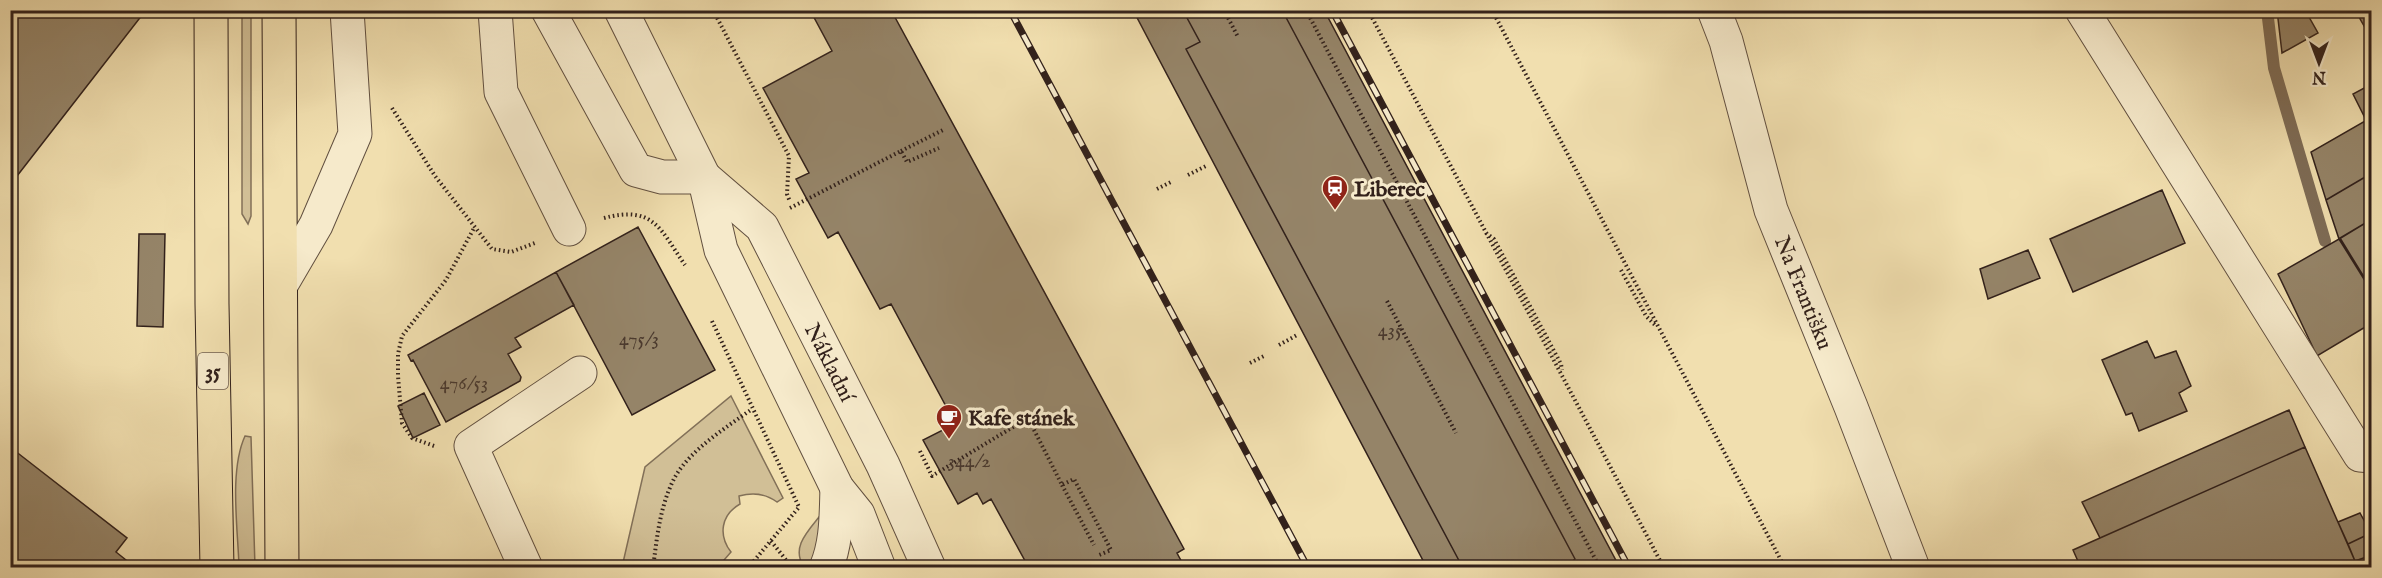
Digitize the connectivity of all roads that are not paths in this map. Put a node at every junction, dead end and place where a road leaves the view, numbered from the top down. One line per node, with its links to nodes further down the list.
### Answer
1 (210, 10): 16 (highway, 35)
2 (279, 10): 11 (highway)
3 (347, 10): 11 (street)
4 (495, 10): 10 (street)
5 (548, 10): 9 (street)
6 (621, 10): 9 (street, Nákladní)
7 (1714, 10): 23 (street, Na Františku)
8 (2082, 10): 13 (street)
9 (704, 177): 14 (street, Nákladní); 15 (street, Nákladní)
10 (569, 229)
11 (280, 285): 17 (highway)
12 (580, 373): 18 (street)
13 (2372, 456)
14 (837, 488): 19 (street); 20 (street, Nákladní)
15 (899, 500): 21 (street); 22 (street, Nákladní)
16 (217, 567)
17 (282, 567)
18 (526, 567)
19 (826, 567)
20 (879, 567)
21 (897, 567)
22 (929, 567)
23 (1913, 567)

